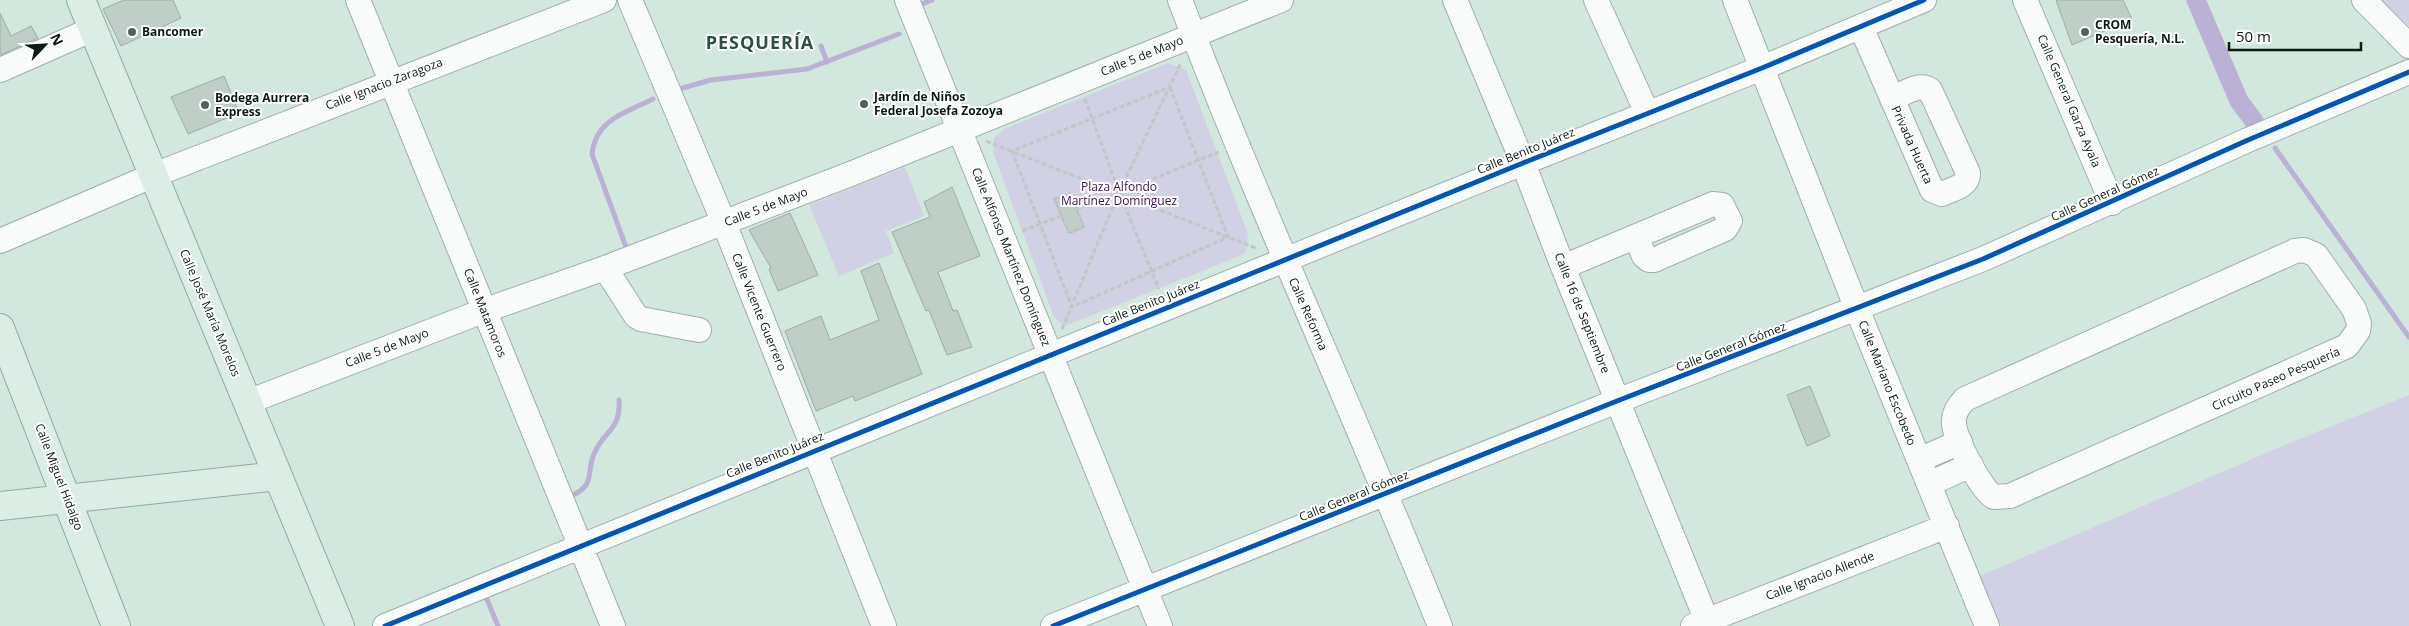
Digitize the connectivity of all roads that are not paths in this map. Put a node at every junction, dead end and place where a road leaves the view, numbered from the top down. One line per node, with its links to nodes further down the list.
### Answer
1 (81, 0): 15 (main road, Calle José María Morelos)
2 (358, 0): 21 (street, Calle Matamoros)
3 (604, 0): 21 (street, Calle Ignacio Zaragoza)
4 (630, 0): 28 (street, Calle Vicente Guerrero)
5 (907, 0): 24 (street, Calle Alfonso Martínez Domínguez)
6 (1180, 0): 16 (street, Calle Reforma)
7 (1281, 0): 16 (street, Calle 5 de Mayo)
8 (1455, 0): 25 (street, Calle 16 de Septiembre)
9 (1596, 0): 23 (street)
10 (1735, 0): 18 (street, Calle Mariano Escobedo)
11 (1924, 0): 14 (street, Calle Benito Juárez)
12 (2025, 0): 27 (street, Calle General Garza Ayala)
13 (2364, 0): 17 (street)
14 (1861, 27): 18 (street, Calle Benito Juárez); 22 (street, Privada Huerta)
15 (93, 29): 19 (street); 26 (main road, Calle José María Morelos)
16 (1193, 35): 24 (street, Calle 5 de Mayo); 31 (street, Calle Reforma)
17 (2409, 46)
18 (1762, 68): 25 (street, Calle Benito Juárez); 34 (street, Calle Mariano Escobedo)
19 (0, 70)
20 (2409, 72): 27 (street, Calle General Gómez)
21 (391, 82): 26 (street, Calle Ignacio Zaragoza); 35 (street, Calle Matamoros)
22 (1892, 99)
23 (1643, 104)
24 (960, 130): 28 (street, Calle 5 de Mayo); 38 (street, Calle Alfonso Martínez Domínguez)
25 (1523, 163): 31 (street, Calle Benito Juárez); 32 (street, Calle 16 de Septiembre)
26 (154, 175): 30 (street, Calle Ignacio Zaragoza); 40 (main road, Calle José María Morelos)
27 (2112, 203): 34 (street, Calle General Gómez)
28 (724, 223): 33 (street, Calle 5 de Mayo); 42 (street, Calle Vicente Guerrero)
29 (1636, 237): 32 (street)
30 (0, 241)
31 (1285, 260): 38 (street, Calle Benito Juárez); 47 (street, Calle Reforma)
32 (1563, 267): 39 (street, Calle 16 de Septiembre)
33 (605, 268): 35 (street, Calle 5 de Mayo); 37 (street)
34 (1857, 309): 39 (street, Calle General Gómez); 43 (street, Calle Mariano Escobedo)
35 (483, 311): 40 (street, Calle 5 de Mayo); 51 (street, Calle Matamoros)
36 (0, 328): 48 (main road, Calle Miguel Hidalgo)
37 (699, 330)
38 (1050, 355): 42 (street, Calle Benito Juárez); 52 (street, Calle Alfonso Martínez Domínguez)
39 (1617, 401): 47 (street, Calle General Gómez); 53 (street, Calle 16 de Septiembre)
40 (248, 402): 45 (main road, Calle José María Morelos)
41 (1960, 442): 43 (street); 44 (street, Circuito Paseo Pesquería); 44 (street, Circuito Paseo Pesquería)
42 (814, 450): 51 (street, Calle Benito Juárez); 58 (street, Calle Vicente Guerrero)
43 (1919, 460): 46 (street, Calle Mariano Escobedo)
44 (1971, 465): 46 (street)
45 (278, 476): 48 (main road); 55 (main road, Calle José María Morelos)
46 (1929, 484): 50 (street, Calle Mariano Escobedo)
47 (1387, 494): 52 (street, Calle General Gómez); 61 (street, Calle Reforma)
48 (67, 499): 49 (main road); 54 (main road, Calle Miguel Hidalgo)
49 (0, 506)
50 (1947, 526): 53 (street, Calle Ignacio Allende); 62 (street, Calle Mariano Escobedo)
51 (581, 545): 56 (street, Calle Benito Juárez); 57 (street, Calle Matamoros)
52 (1145, 590): 59 (street, Calle General Gómez); 60 (street, Calle Alfonso Martínez Domínguez)
53 (1703, 624)
54 (116, 626)
55 (340, 626)
56 (385, 626)
57 (613, 626)
58 (884, 626)
59 (1053, 626)
60 (1160, 626)
61 (1440, 626)
62 (1987, 626)

